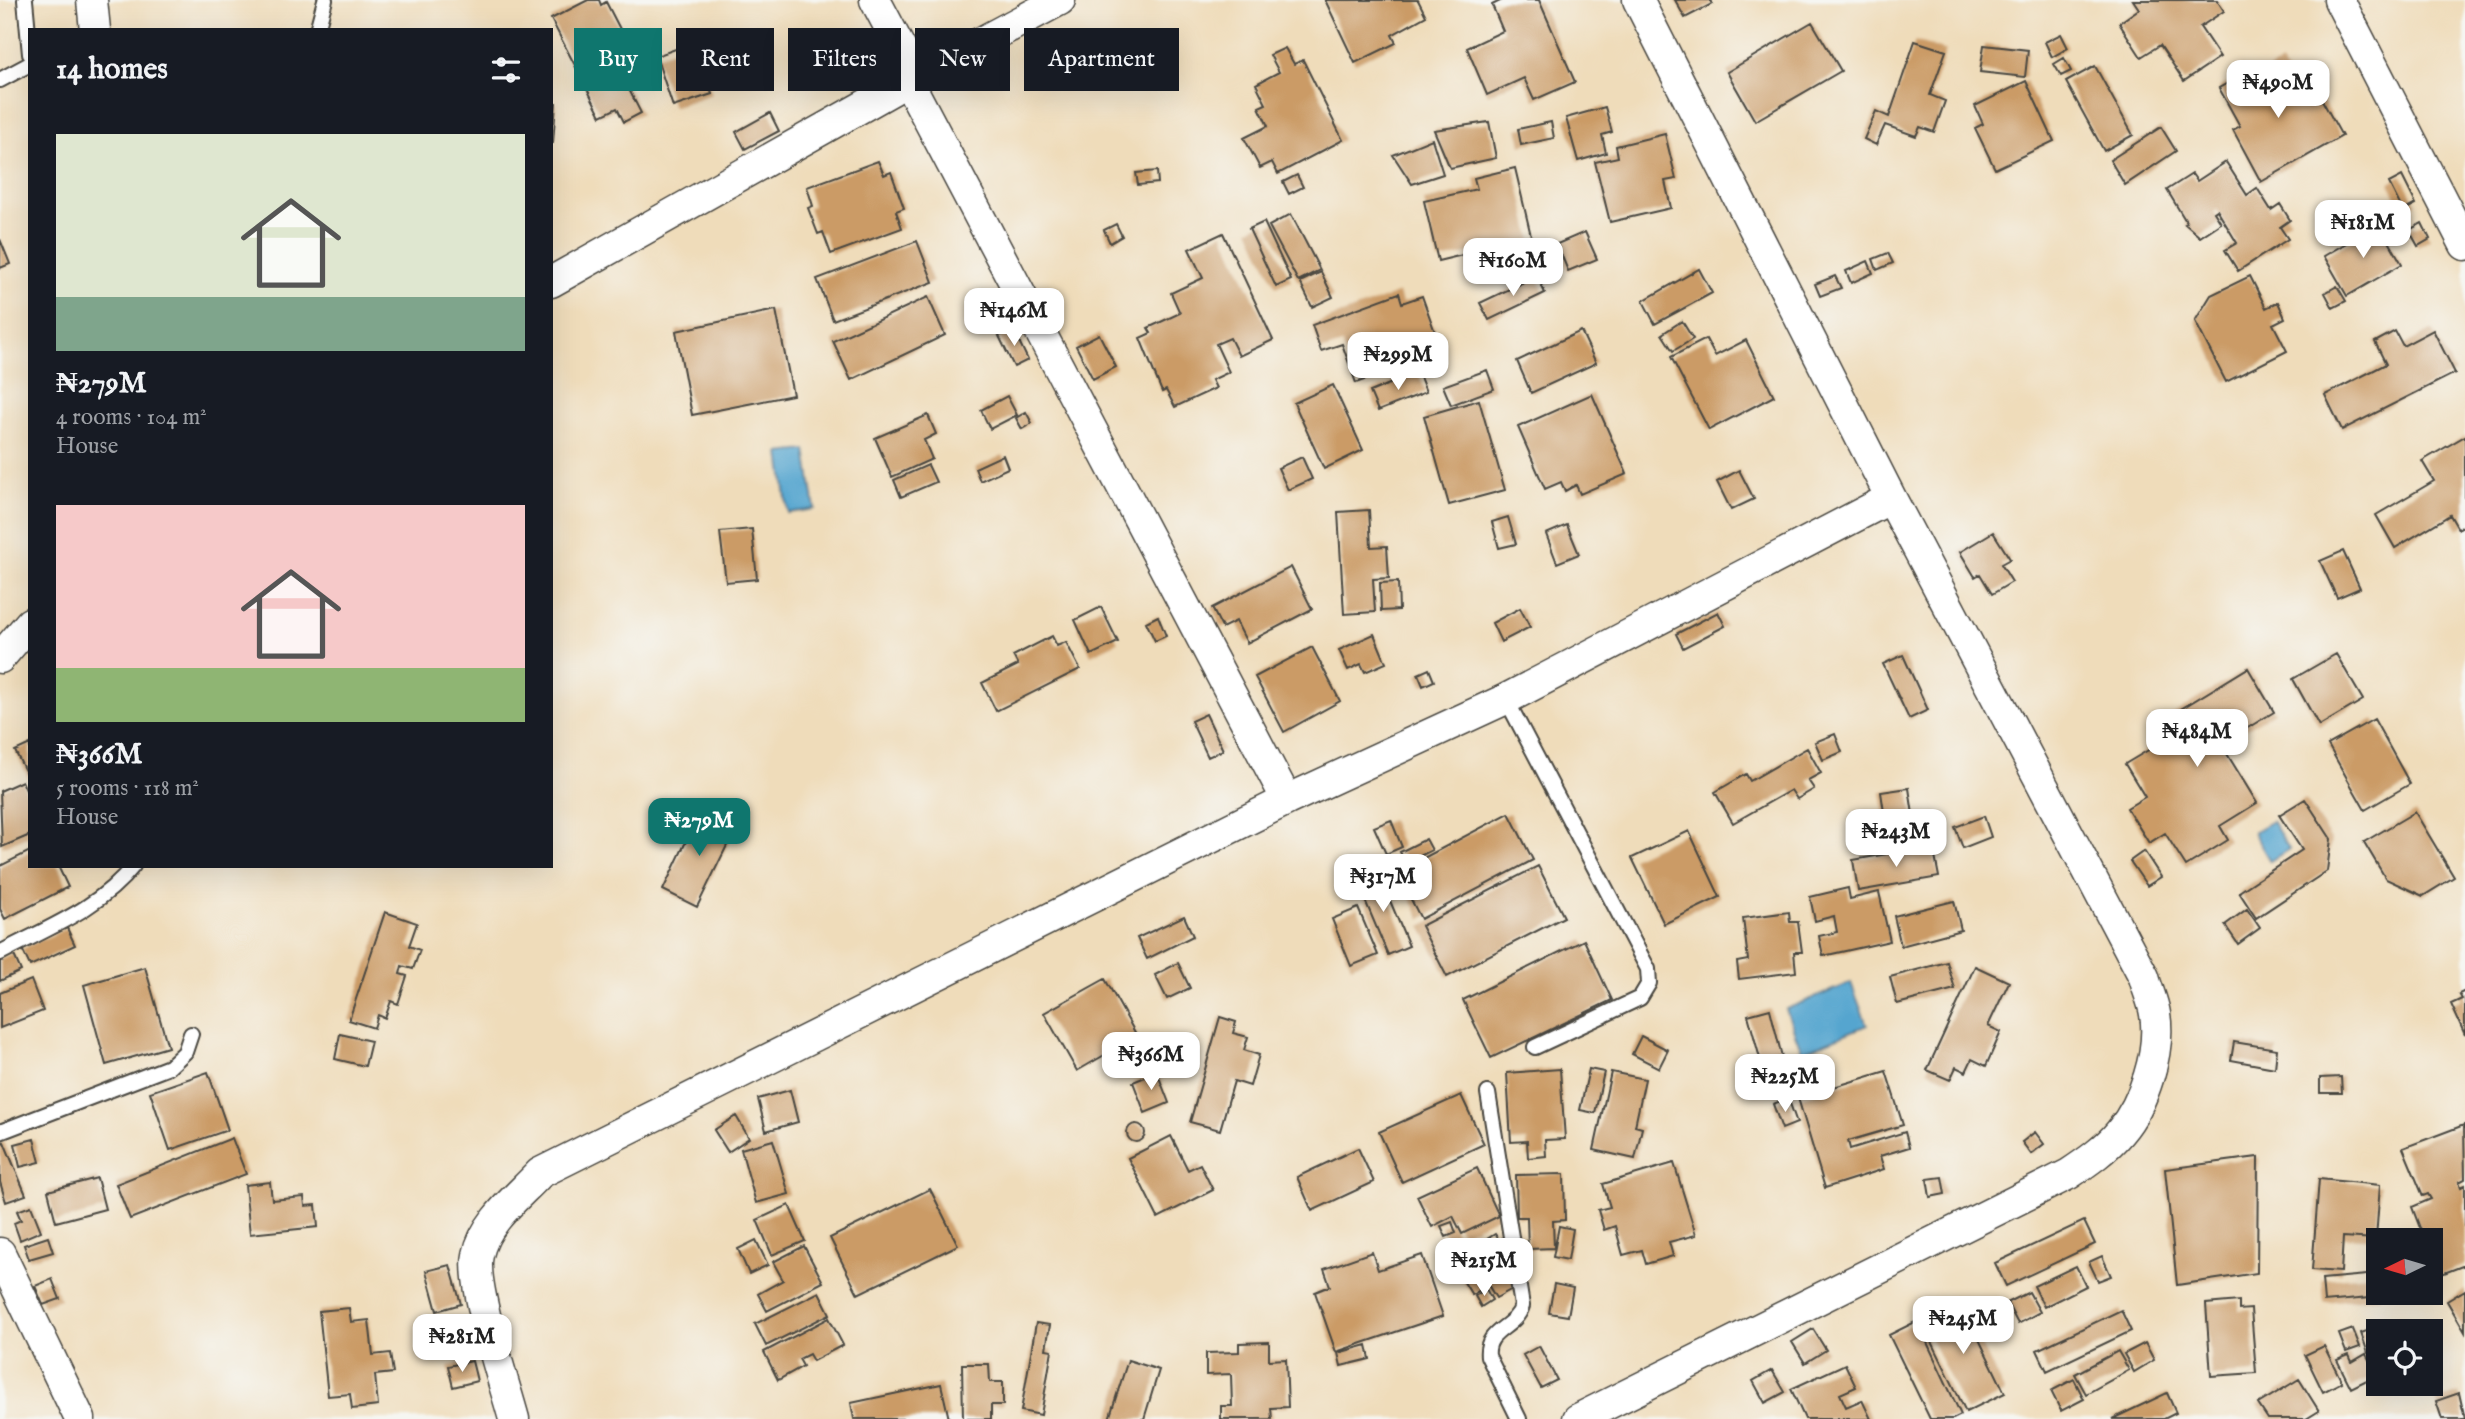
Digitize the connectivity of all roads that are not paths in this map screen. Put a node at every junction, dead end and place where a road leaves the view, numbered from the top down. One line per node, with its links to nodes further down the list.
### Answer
1 (25, 0): 10 (lane)
2 (92, 0): 8 (street)
3 (325, 0): 9 (lane)
4 (875, 0): 13 (street)
5 (1060, 0): 13 (street)
6 (1638, 0): 16 (street)
7 (2339, 0): 14 (street)
8 (95, 28)
9 (318, 28)
10 (28, 32)
11 (28, 65): 12 (lane)
12 (0, 80)
13 (908, 81): 15 (street); 20 (street)
14 (2465, 245)
15 (553, 281)
16 (1891, 498): 19 (street); 32 (street)
17 (28, 625): 18 (street)
18 (0, 658)
19 (1506, 699): 20 (street); 24 (lane)
20 (1287, 800): 30 (street)
21 (131, 868): 22 (lane)
22 (0, 953)
23 (191, 1034): 26 (lane)
24 (1535, 1047)
25 (1488, 1093): 31 (lane)
26 (0, 1132)
27 (0, 1253): 28 (street)
28 (6, 1285): 29 (street)
29 (80, 1419)
30 (514, 1419)
31 (1519, 1419)
32 (1578, 1419)

